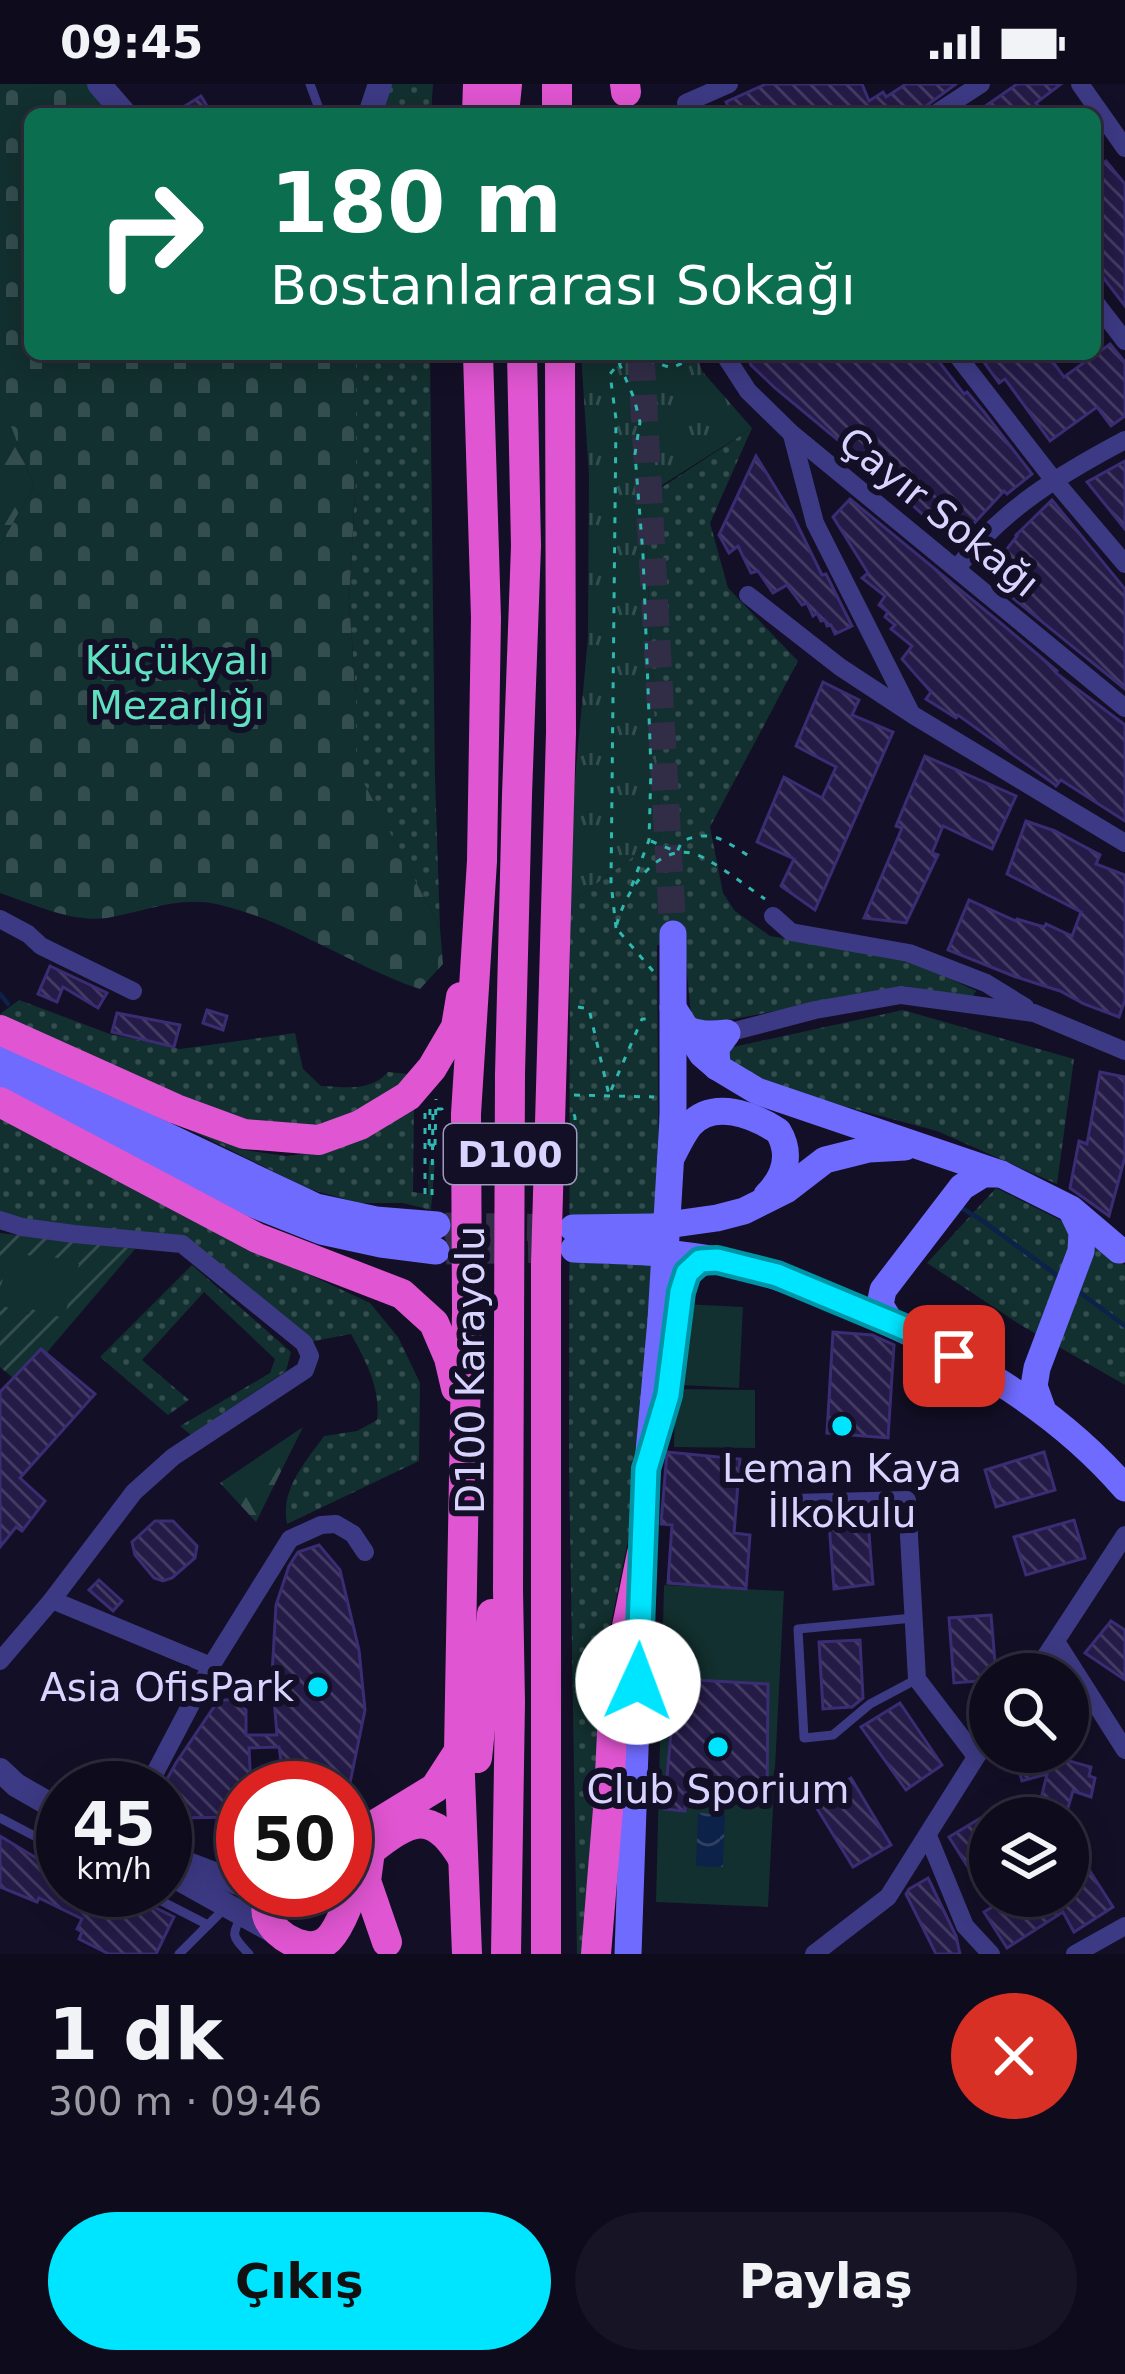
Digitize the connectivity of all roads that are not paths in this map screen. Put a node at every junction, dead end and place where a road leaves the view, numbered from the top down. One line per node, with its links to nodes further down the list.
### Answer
1 (99, 84): 5 (street)
2 (729, 84): 4 (street)
3 (981, 84): 6 (street)
4 (686, 100)
5 (119, 108)
6 (948, 108)
7 (1101, 114): 8 (street)
8 (1125, 148)
9 (1101, 310): 10 (street)
10 (1125, 341)
11 (482, 360): 25 (highway)
12 (522, 360): 53 (highway, D100 Karayolu / D100)
13 (560, 360): 96 (highway, D100 Karayolu / D100)
14 (728, 360): 16 (street, Çayır Sokağı)
15 (961, 360): 18 (street)
16 (791, 434): 20 (street, Çayır Sokağı); 23 (street)
17 (1125, 440): 18 (street)
18 (1053, 479): 19 (street); 20 (street)
19 (1125, 564)
20 (957, 568): 22 (street, Çayır Sokağı)
21 (748, 595): 23 (street)
22 (1125, 708)
23 (913, 716): 24 (street)
24 (1125, 842)
25 (482, 861): 32 (highway); 52 (highway)
26 (770, 908): 31 (street)
27 (0, 920): 29 (street)
28 (673, 934): 30 (main road)
29 (133, 992)
30 (676, 1013): 33 (main road); 36 (main road); 39 (main road)
31 (1034, 1013): 33 (street); 34 (street)
32 (0, 1030)
33 (728, 1033): 36 (main road)
34 (1125, 1051)
35 (0, 1058): 37 (main road)
36 (717, 1067): 40 (main road)
37 (0, 1079)
38 (0, 1102): 52 (highway)
39 (683, 1120): 43 (main road); 54 (main road, bridge)
40 (921, 1145): 41 (main road); 43 (main road)
41 (1001, 1174): 42 (main road); 48 (main road)
42 (1071, 1209): 45 (main road); 46 (main road)
43 (744, 1211): 47 (main road)
44 (0, 1220): 60 (street)
45 (1122, 1252): 46 (main road)
46 (1079, 1258): 49 (main road)
47 (717, 1260): 48 (main road); 54 (main road)
48 (891, 1323): 50 (main road)
49 (1037, 1368): 50 (main road); 51 (main road)
50 (992, 1380): 51 (main road)
51 (1043, 1411): 55 (main road)
52 (466, 1428): 69 (highway)
53 (508, 1465): 94 (highway); 95 (highway, D100 Karayolu / D100)
54 (646, 1469): 59 (main road)
55 (1125, 1488)
56 (794, 1503): 61 (street)
57 (1125, 1535): 62 (street)
58 (365, 1552): 65 (street)
59 (642, 1553): 97 (highway); 98 (main road)
60 (52, 1600): 64 (street); 65 (street)
61 (914, 1618): 66 (street); 66 (lane)
62 (1057, 1643): 63 (street); 68 (street)
63 (1050, 1653)
64 (0, 1660)
65 (211, 1666): 70 (street)
66 (917, 1679): 67 (street)
67 (969, 1747)
68 (1125, 1750)
69 (459, 1751): 75 (highway); 79 (highway)
70 (161, 1761)
71 (969, 1765): 77 (street)
72 (1, 1775): 73 (street)
73 (36, 1796)
74 (0, 1818): 76 (lane)
75 (372, 1836)
76 (36, 1837)
77 (928, 1837): 99 (street); 100 (street)
78 (372, 1841): 79 (highway)
79 (463, 1859): 94 (highway)
80 (372, 1898): 91 (highway)
81 (192, 1917): 88 (lane)
82 (218, 1917): 88 (lane)
83 (236, 1917): 93 (lane)
84 (260, 1917): 90 (street)
85 (268, 1917): 90 (highway)
86 (334, 1917): 90 (highway)
87 (372, 1917): 91 (street)
88 (208, 1925): 92 (lane)
89 (1125, 1926): 101 (street)
90 (302, 1948)
91 (389, 1948)
92 (179, 1954)
93 (249, 1954)
94 (468, 1954)
95 (506, 1954)
96 (546, 1954)
97 (596, 1954)
98 (628, 1954)
99 (814, 1954)
100 (991, 1954)
101 (1075, 1954)

